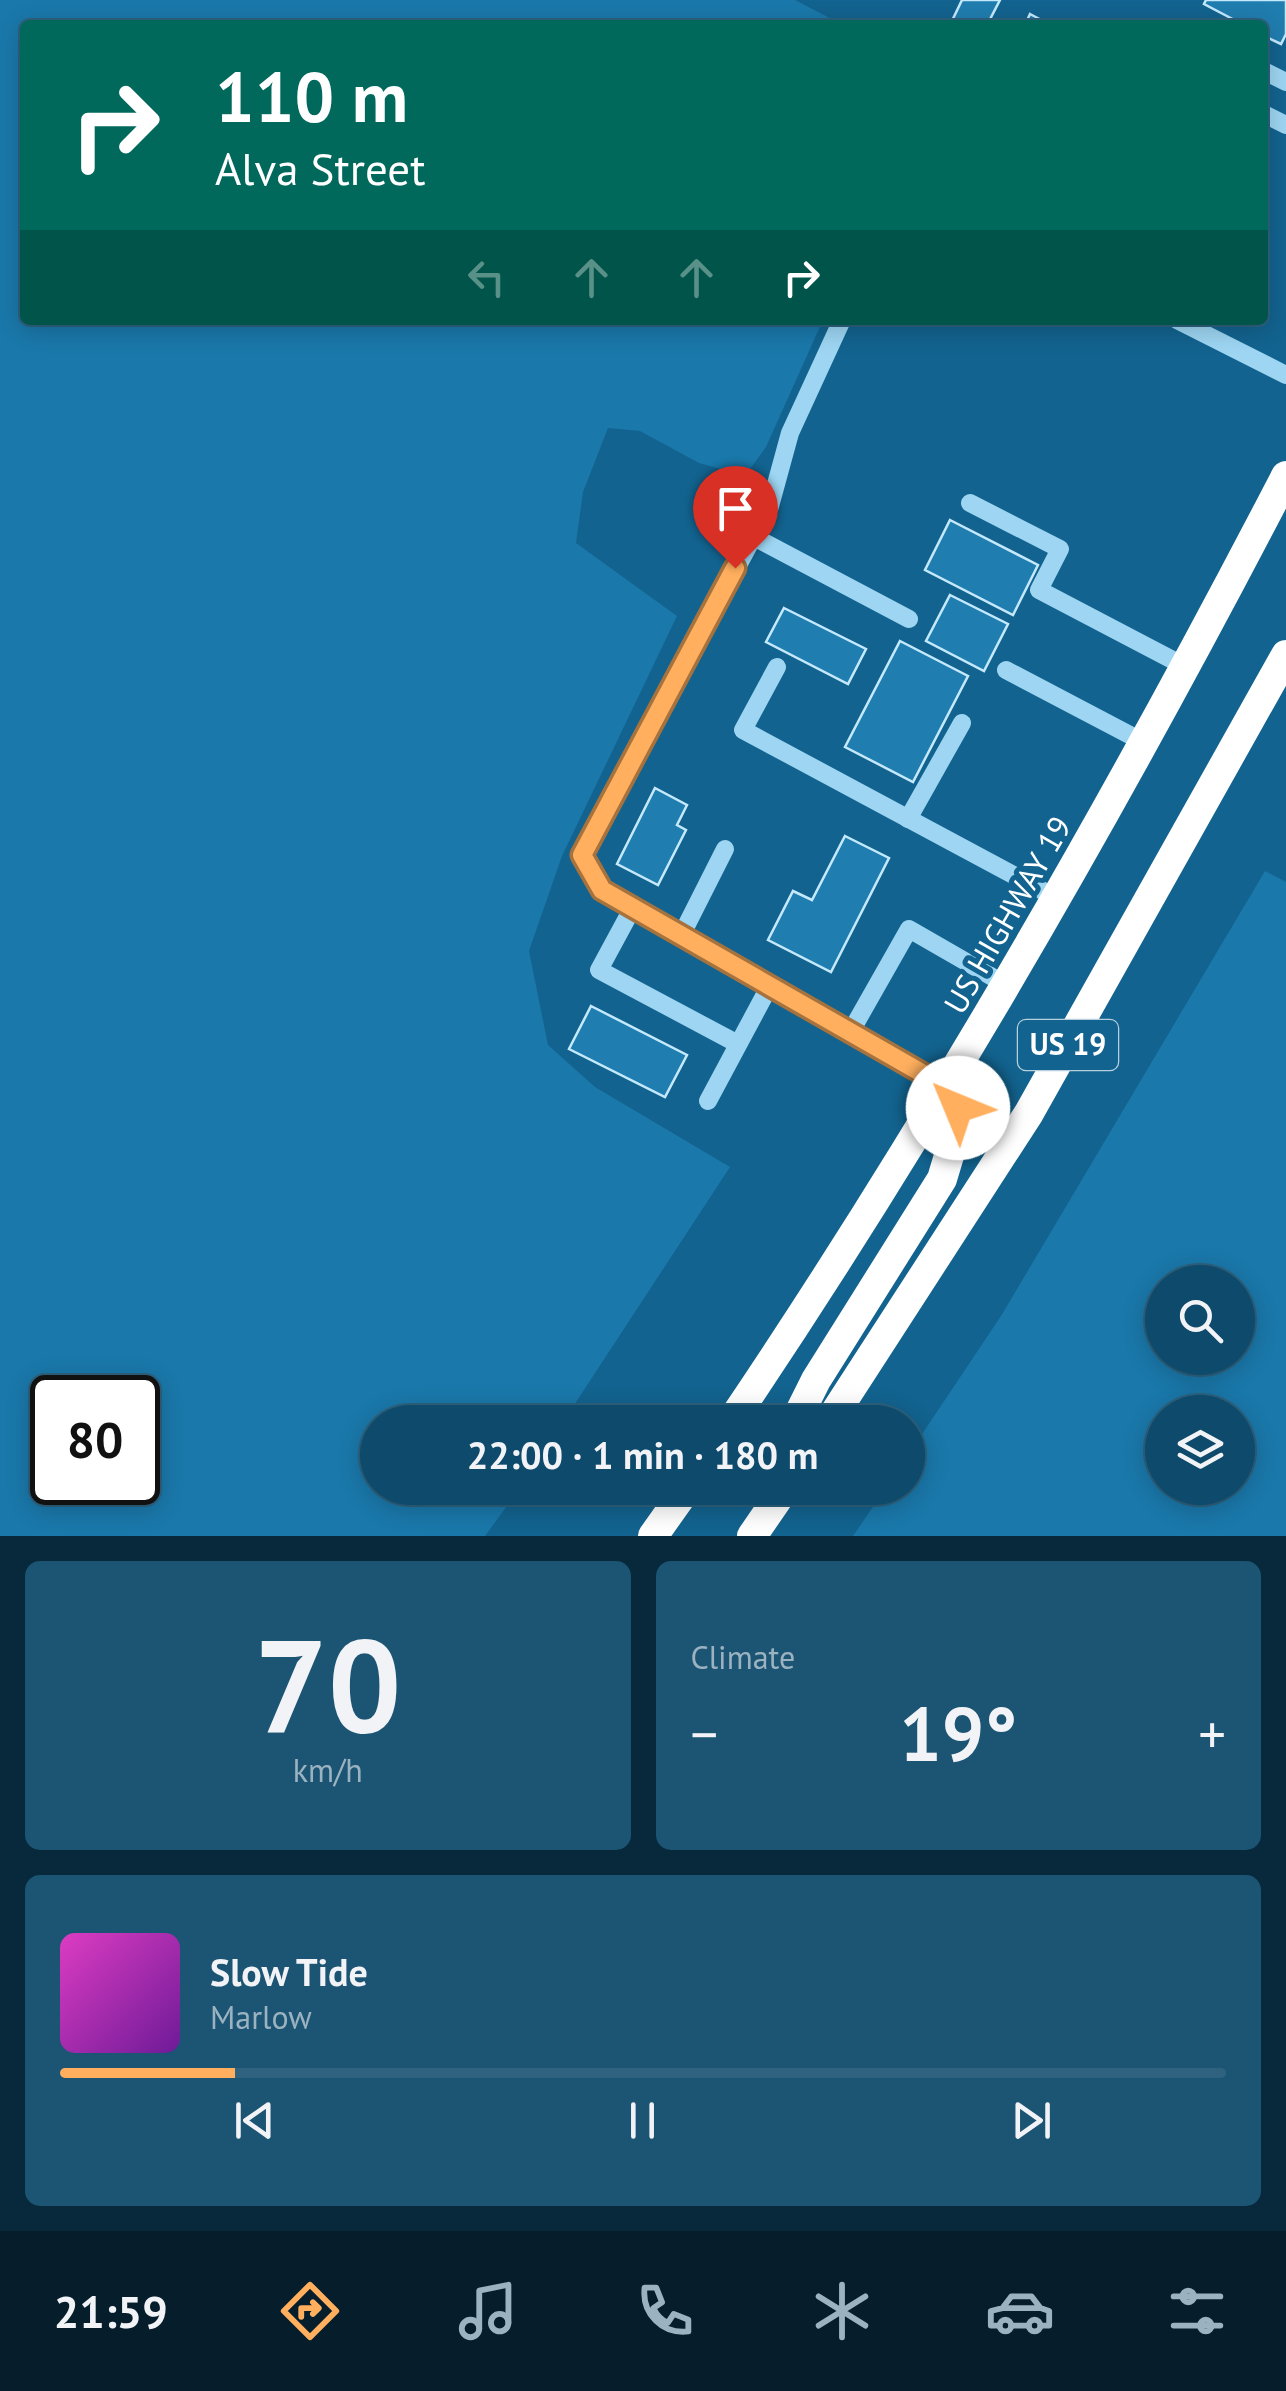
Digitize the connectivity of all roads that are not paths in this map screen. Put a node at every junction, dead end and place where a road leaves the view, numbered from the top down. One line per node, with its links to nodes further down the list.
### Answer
1 (840, 325): 6 (street)
2 (1187, 325): 3 (street)
3 (1286, 376)
4 (1286, 476): 9 (highway, US HIGHWAY 19 / US 19)
5 (970, 503): 9 (street)
6 (752, 536): 7 (street); 17 (street)
7 (910, 619)
8 (1286, 655): 27 (highway, US 19)
9 (1186, 666): 13 (highway, US HIGHWAY 19 / US 19)
10 (777, 668): 14 (street)
11 (1006, 670): 13 (street)
12 (962, 723): 14 (street)
13 (1145, 743): 16 (highway, US HIGHWAY 19 / US 19)
14 (908, 819): 16 (street)
15 (725, 850): 18 (street)
16 (1058, 899): 20 (highway, US HIGHWAY 19 / US 19)
17 (632, 909): 18 (street); 22 (street)
18 (680, 936): 19 (street)
19 (769, 986): 21 (street); 22 (street)
20 (1008, 986): 21 (street); 23 (highway, US HIGHWAY 19 / US 19)
21 (850, 1033): 23 (street)
22 (738, 1044): 24 (street)
23 (948, 1088): 25 (highway, US HIGHWAY 19 / US 19); 26 (highway)
24 (708, 1101)
25 (742, 1405)
26 (804, 1405)
27 (840, 1405)
28 (674, 1505): 32 (highway)
29 (764, 1505): 31 (highway)
30 (773, 1505): 31 (highway)
31 (753, 1534)
32 (652, 1536)

